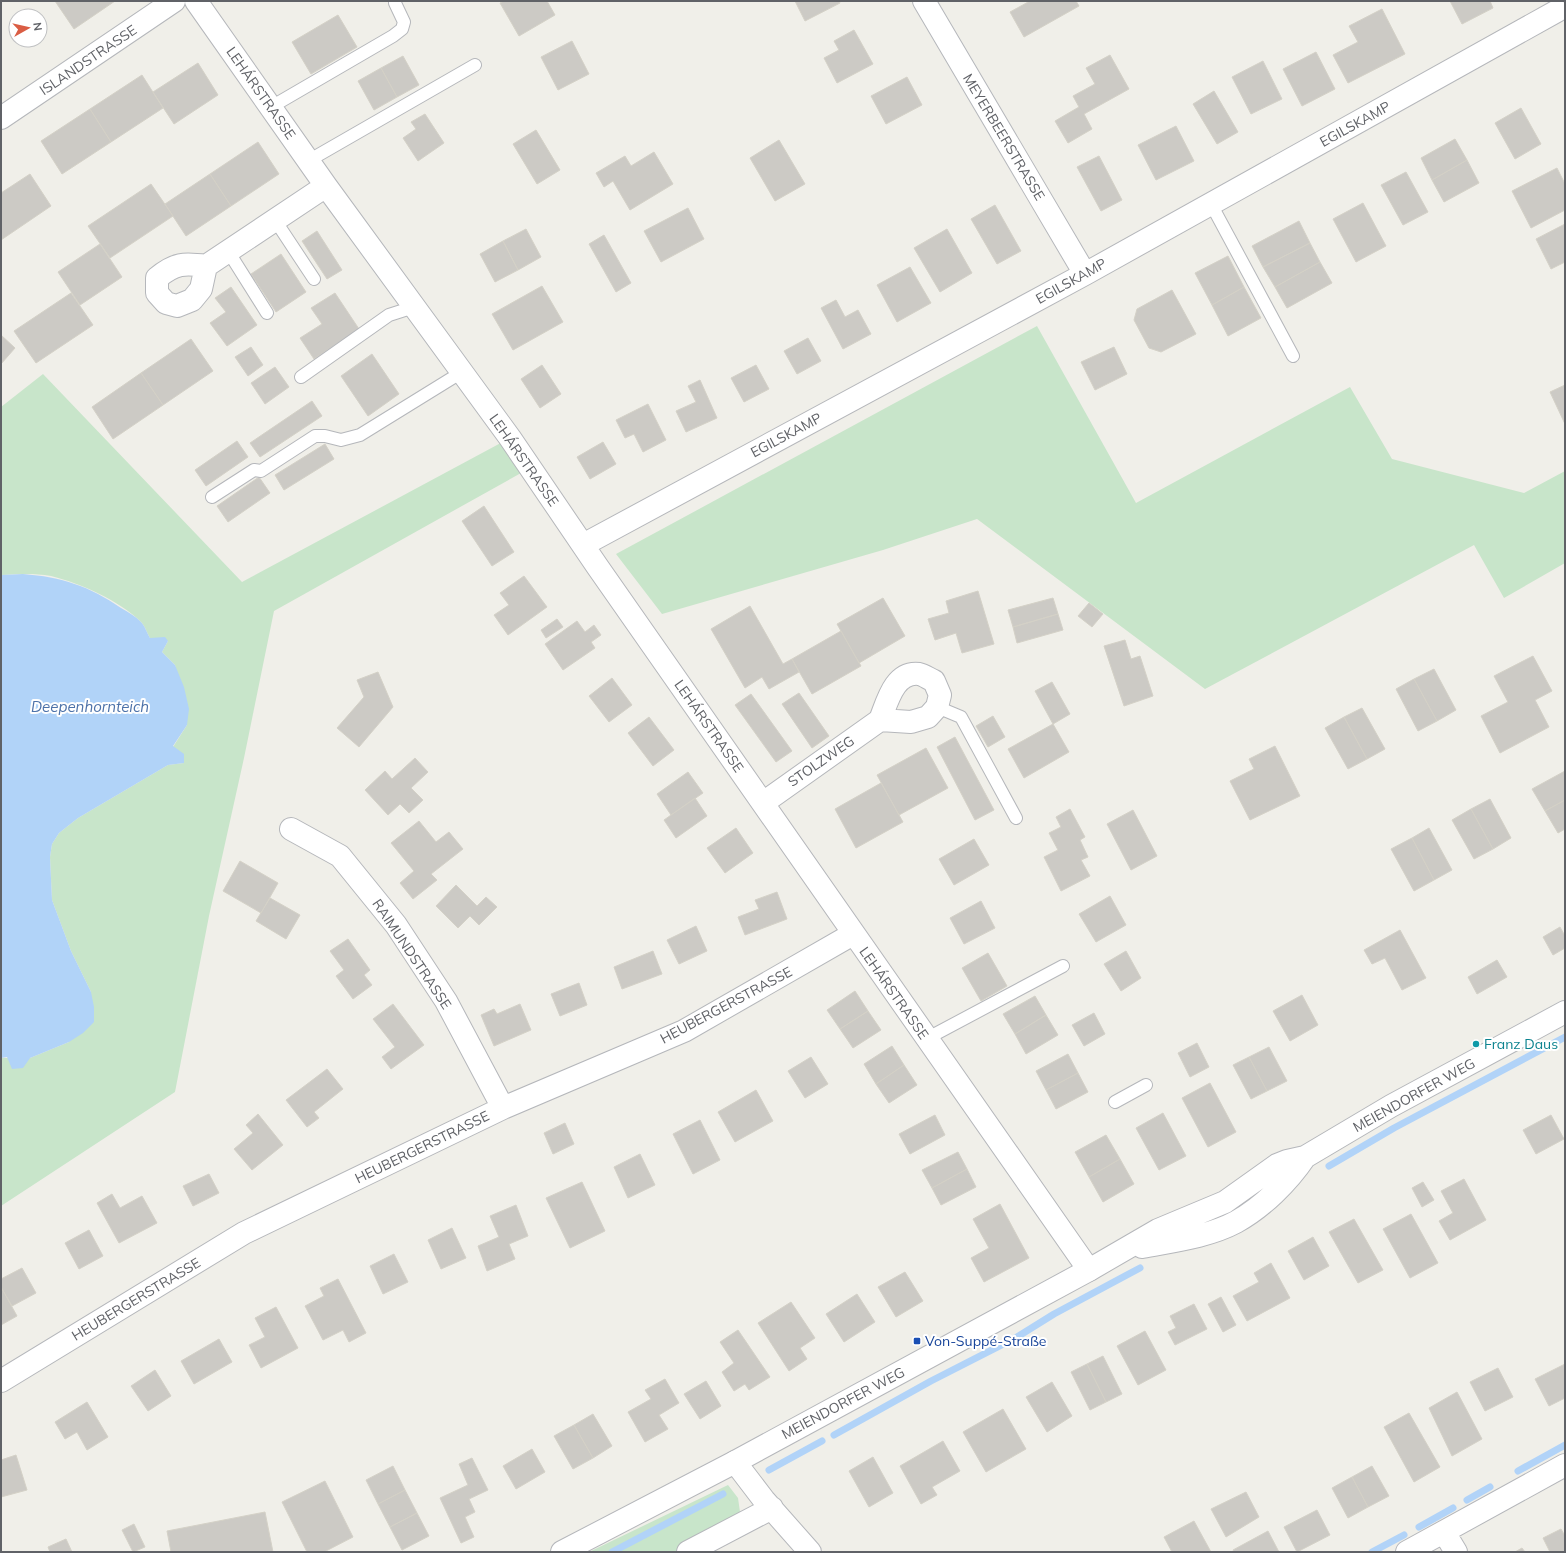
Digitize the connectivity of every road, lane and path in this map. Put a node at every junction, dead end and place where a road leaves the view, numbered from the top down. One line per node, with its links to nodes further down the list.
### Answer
1 (174, 1): 8 (street, ISLANDSTRASSE)
2 (196, 1): 7 (street, LEHÁRSTRASSE)
3 (924, 1): 15 (street, MEYERBEERSTRASSE)
4 (395, 3): 7 (lane)
5 (1558, 14): 11 (street, EGILSKAMP)
6 (475, 65): 9 (lane)
7 (271, 108): 9 (street, LEHÁRSTRASSE)
8 (4, 109)
9 (308, 161): 10 (street, LEHÁRSTRASSE)
10 (326, 186): 12 (street); 17 (street, LEHÁRSTRASSE)
11 (1211, 204): 15 (street, EGILSKAMP); 19 (lane)
12 (275, 220): 13 (street); 16 (lane)
13 (228, 251): 14 (street); 18 (lane)
14 (206, 266)
15 (1085, 274): 23 (street, EGILSKAMP)
16 (314, 278)
17 (414, 307): 20 (street, LEHÁRSTRASSE); 21 (lane)
18 (267, 313)
19 (1293, 356)
20 (462, 372): 22 (lane); 23 (street, LEHÁRSTRASSE)
21 (302, 377)
22 (212, 497)
23 (583, 545): 26 (street, LEHÁRSTRASSE)
24 (937, 707): 25 (street); 25 (street); 27 (lane)
25 (880, 720): 26 (street, STOLZWEG)
26 (763, 803): 29 (street, LEHÁRSTRASSE)
27 (1016, 818)
28 (291, 829): 35 (street, RAIMUNDSTRASSE)
29 (853, 934): 32 (street, LEHÁRSTRASSE); 35 (street, HEUBERGERSTRASSE)
30 (1063, 966): 32 (lane)
31 (1565, 1012): 36 (street, MEIENDORFER WEG)
32 (926, 1039): 36 (street, LEHÁRSTRASSE)
33 (1146, 1085): 34 (lane)
34 (1115, 1102)
35 (503, 1108): 37 (street, HEUBERGERSTRASSE)
36 (1089, 1270): 38 (street, MEIENDORFER WEG)
37 (1, 1381)
38 (735, 1462): 40 (street); 42 (street, MEIENDORFER WEG)
39 (1565, 1465): 41 (street)
40 (772, 1508): 43 (street); 44 (street)
41 (1444, 1532): 45 (street); 46 (street)
42 (562, 1552)
43 (688, 1552)
44 (810, 1552)
45 (1407, 1552)
46 (1456, 1552)

